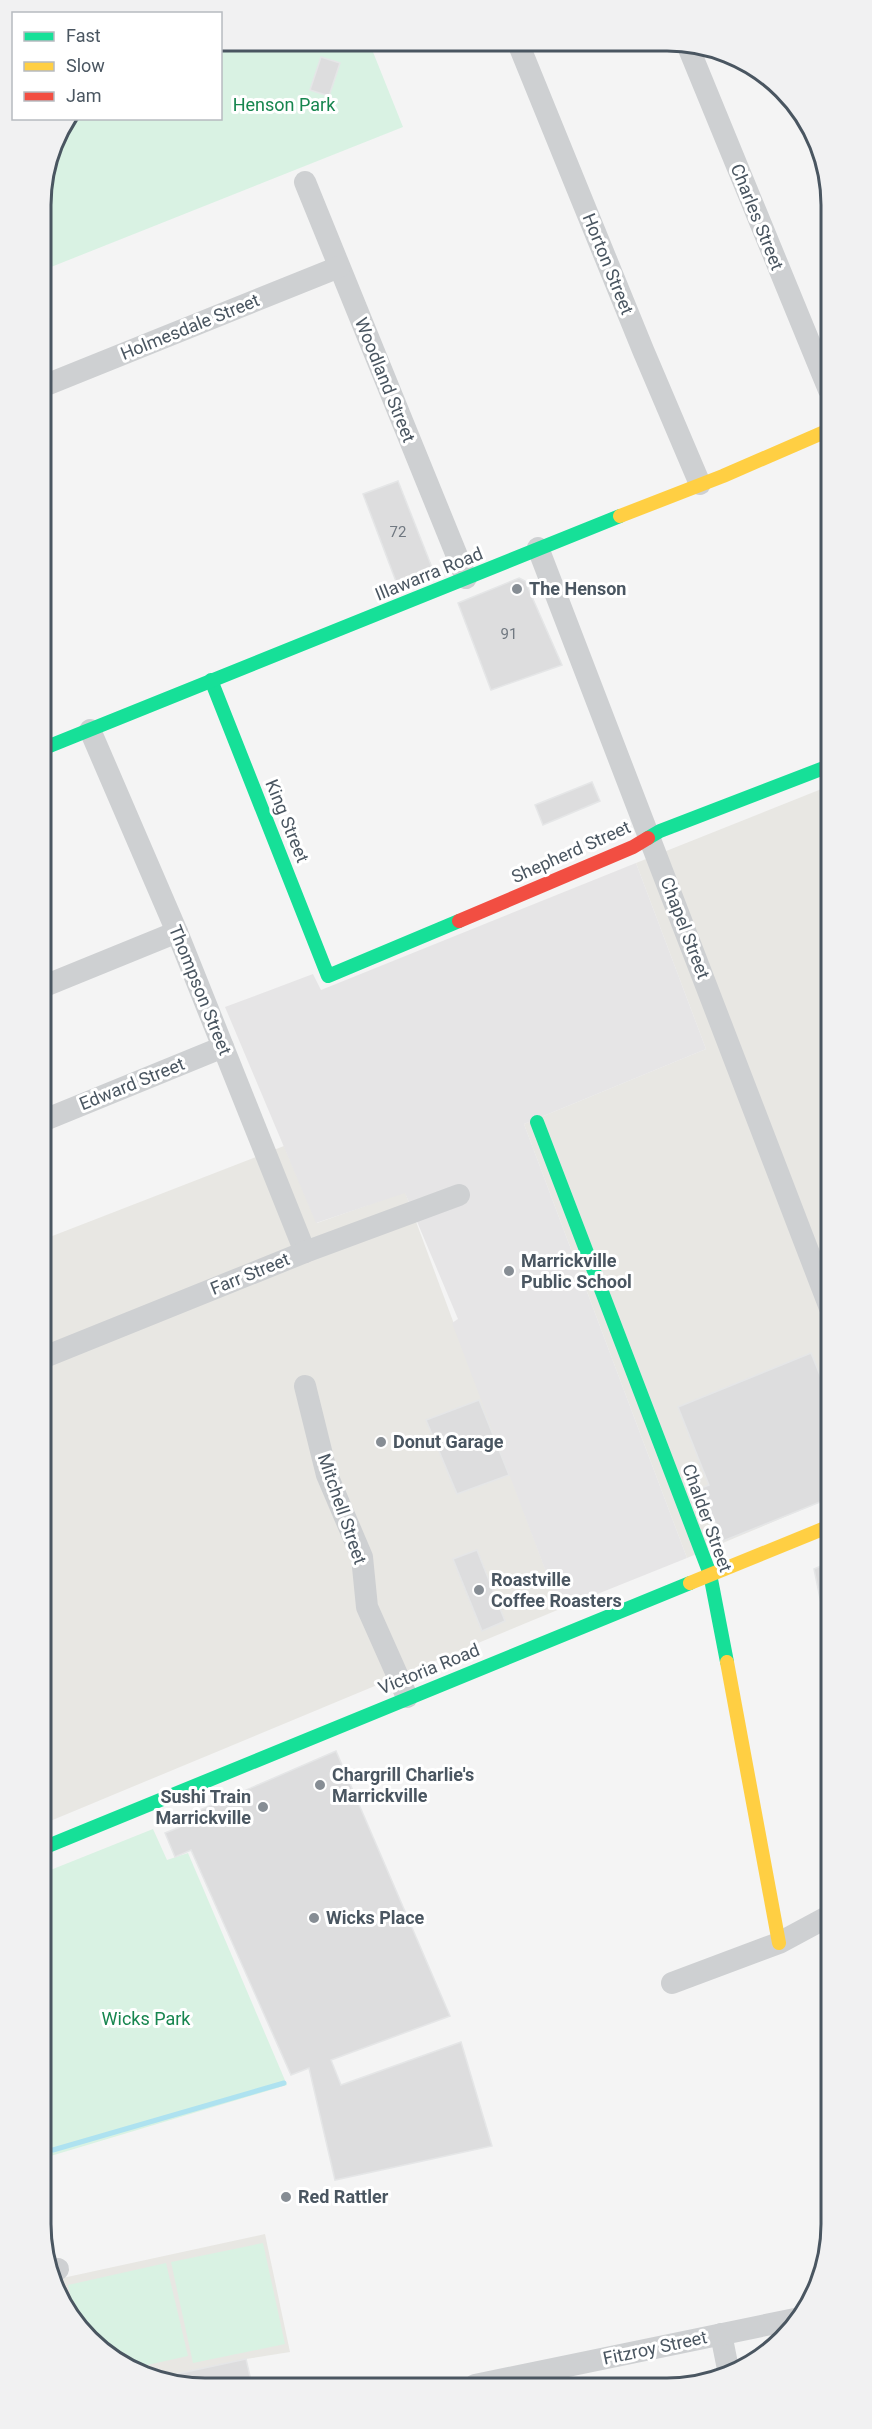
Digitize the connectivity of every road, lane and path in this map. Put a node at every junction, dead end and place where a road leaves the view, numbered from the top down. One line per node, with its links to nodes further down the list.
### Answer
1 (521, 51): 8 (street, Horton Street)
2 (691, 53): 5 (street, Charles Street)
3 (305, 182): 4 (street, Woodland Street)
4 (339, 267): 6 (street, Holmesdale Street); 10 (street, Woodland Street)
5 (821, 371)
6 (51, 383)
7 (821, 433): 8 (street, Illawarra Road)
8 (700, 484): 9 (street, Illawarra Road)
9 (538, 548): 10 (street, Illawarra Road); 15 (street, Chapel Street)
10 (466, 578): 11 (street, Illawarra Road)
11 (211, 680): 12 (street, Illawarra Road); 17 (street, King Street)
12 (90, 729): 13 (street, Illawarra Road); 16 (street, Thompson Street)
13 (51, 745)
14 (821, 769): 15 (street, Shepherd Street)
15 (650, 837): 17 (street, Shepherd Street); 24 (street, Chapel Street)
16 (177, 932): 18 (street); 19 (street, Thompson Street)
17 (328, 976)
18 (51, 983)
19 (223, 1047): 20 (street, Edward Street); 23 (street, Thompson Street)
20 (51, 1117)
21 (537, 1122): 28 (street, Chalder Street)
22 (459, 1195): 23 (street, Farr Street)
23 (305, 1252): 25 (street, Farr Street)
24 (821, 1285)
25 (51, 1354)
26 (305, 1386): 29 (street, Mitchell Street)
27 (821, 1530): 28 (street, Victoria Road)
28 (710, 1574): 29 (street, Victoria Road); 32 (street, Chalder Street)
29 (407, 1697): 30 (street, Victoria Road)
30 (51, 1845)
31 (821, 1920): 32 (street)
32 (779, 1943): 33 (street)
33 (672, 1983)
34 (787, 2321): 35 (street, Fitzroy Street)
35 (721, 2334): 36 (street); 37 (street, Fitzroy Street)
36 (727, 2365)
37 (509, 2378)

